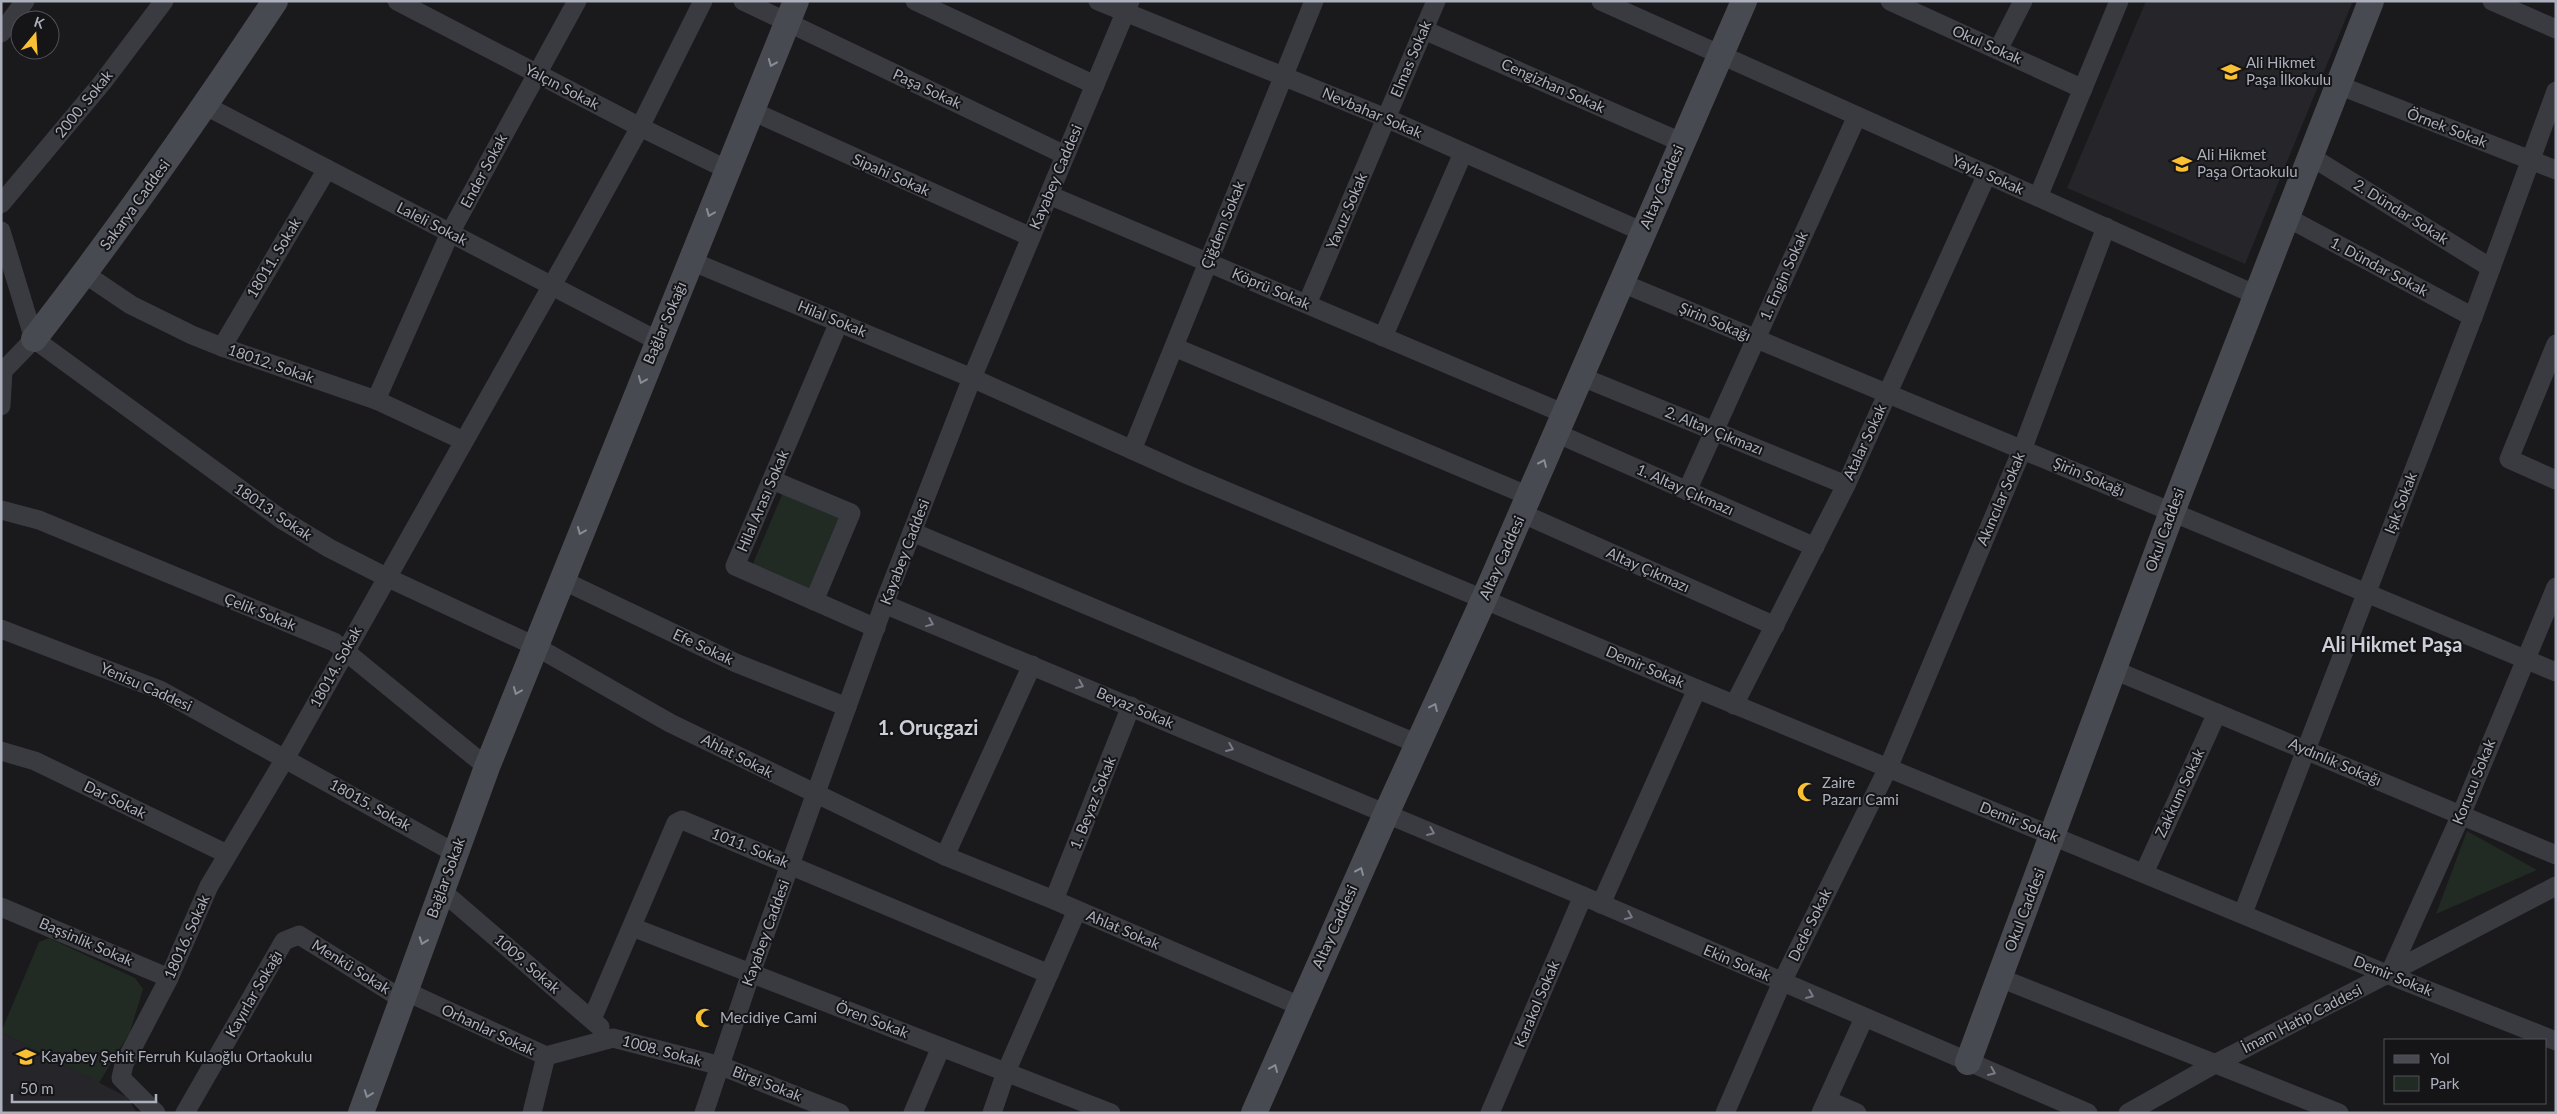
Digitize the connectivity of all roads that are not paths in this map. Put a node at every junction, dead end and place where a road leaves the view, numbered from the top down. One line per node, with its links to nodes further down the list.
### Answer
1 (25, 1): 24 (street)
2 (164, 1): 49 (street, 2000. Sokak)
3 (275, 1): 33 (main road, Sakarya Caddesi)
4 (397, 1): 27 (street, Yalçın Sokak)
5 (576, 1): 27 (street, Ender Sokak)
6 (703, 1): 37 (street, 18014. Sokak)
7 (743, 1): 21 (street, Paşa Sokak)
8 (915, 1): 29 (street)
9 (1098, 1): 20 (street, Nevbahar Sokak)
10 (1314, 1): 28 (street, Çiğdem Sokak)
11 (1436, 1): 23 (street, Elmas Sokak)
12 (1601, 1): 26 (street)
13 (1744, 1): 26 (main road, Altay Caddesi)
14 (1890, 1): 19 (street, Okul Sokak)
15 (2023, 1): 25 (street)
16 (2119, 1): 31 (street)
17 (2371, 1): 30 (main road, Okul Caddesi)
18 (2492, 1): 22 (street)
19 (1910, 5): 25 (street, Okul Sokak)
20 (1127, 7): 28 (street, Nevbahar Sokak); 29 (street, Kayabey Caddesi)
21 (792, 12): 34 (main road, Bağlar Sokağı, one-way to 34); 40 (street, Paşa Sokak)
22 (2556, 29)
23 (1424, 30): 36 (street, Elmas Sokak); 38 (street, Cengizhan Sokak)
24 (1, 33)
25 (1998, 50): 31 (street, Okul Sokak)
26 (1720, 55): 35 (street, Yayla Sokak); 38 (main road, Altay Caddesi)
27 (536, 74): 37 (street, Yalçın Sokak); 54 (street, Ender Sokak)
28 (1284, 76): 36 (street, Nevbahar Sokak); 57 (street, Çiğdem Sokak)
29 (1095, 85): 40 (street, Kayabey Caddesi)
30 (2338, 85): 41 (main road, Okul Caddesi); 42 (street, Örnek Sokak)
31 (2083, 89): 48 (street)
32 (2556, 91): 42 (street, Işık Sokak)
33 (206, 106): 43 (street, Laleli Sokak); 59 (main road, Sakarya Caddesi)
34 (752, 111): 44 (main road, Bağlar Sokağı); 55 (street, Sipahi Sokak)
35 (1857, 116): 46 (street, Yayla Sokak); 68 (street, 1. Engin Sokak)
36 (1386, 118): 39 (street, Nevbahar Sokak); 63 (street, Yavuz Sokak)
37 (640, 127): 44 (street, Yalçın Sokak); 61 (street, 18014. Sokak)
38 (1681, 142): 53 (main road, Altay Caddesi)
39 (1463, 153): 53 (street, Nevbahar Sokak); 66 (street)
40 (1065, 155): 47 (street, Kayabey Caddesi)
41 (2310, 156): 50 (main road, Okul Caddesi); 58 (street, 2. Dündar Sokak)
42 (2530, 160): 45 (street, Örnek Sokak); 58 (street, Işık Sokak)
43 (327, 169): 54 (street, Laleli Sokak); 71 (street, 18011. Sokak)
44 (728, 170): 56 (main road, Bağlar Sokağı, one-way to 56)
45 (2556, 170)
46 (1987, 174): 48 (street, Yayla Sokak); 76 (street, Atalar Sokak)
47 (1049, 195): 55 (street, Kayabey Caddesi); 57 (street, Köprü Sokak)
48 (2038, 197): 51 (street, Yayla Sokak)
49 (1, 204)
50 (2286, 217): 62 (main road, Okul Caddesi); 64 (street, 1. Dündar Sokak)
51 (2106, 227): 62 (street, Yayla Sokak); 83 (street, Akıncılar Sokak)
52 (1, 231): 67 (street)
53 (1643, 232): 60 (main road, Altay Caddesi)
54 (450, 233): 61 (street, Laleli Sokak); 77 (street, Ender Sokak)
55 (1031, 237): 75 (street, Kayabey Caddesi)
56 (691, 261): 65 (street, Hilal Sokak); 69 (main road, Bağlar Sokağı)
57 (1208, 262): 63 (street, Köprü Sokak); 72 (street, Çiğdem Sokak)
58 (2491, 268): 64 (street, Işık Sokak)
59 (85, 274): 67 (main road, Sakarya Caddesi); 71 (street, 18012. Sokak)
60 (1622, 283): 68 (street, Şirin Sokağı); 74 (main road, Altay Caddesi)
61 (552, 286): 69 (street, Laleli Sokak); 81 (street, 18014. Sokak)
62 (2256, 294): 90 (main road, Okul Caddesi)
63 (1307, 304): 66 (street, Köprü Sokak)
64 (2473, 317): 96 (street, Işık Sokak)
65 (839, 322): 75 (street, Hilal Sokak); 84 (street, Hilal Arası Sokak)
66 (1383, 337): 79 (street, Köprü Sokak)
67 (34, 339): 73 (street, Sakarya Caddesi); 93 (street, 18013. Sokak)
68 (1756, 339): 76 (street, Şirin Sokağı); 80 (street, 1. Engin Sokak)
69 (658, 341): 94 (main road, Bağlar Sokağı, one-way to 94)
70 (2556, 344): 85 (street)
71 (222, 347): 77 (street, 18012. Sokak)
72 (1174, 347): 82 (street, Çiğdem Sokak); 88 (street, Altay Çıkmazı)
73 (2, 371): 78 (street, Sakarya Caddesi)
74 (1582, 377): 79 (main road, Altay Caddesi); 80 (street, 2. Altay Çıkmazı)
75 (972, 378): 82 (street, Hilal Sokak); 91 (street, Kayabey Caddesi)
76 (1888, 393): 83 (street, Şirin Sokağı); 86 (street, Atalar Sokak)
77 (376, 400): 81 (street, 18012. Sokak)
78 (1, 406)
79 (1561, 423): 87 (street, 1. Altay Çıkmazı); 88 (main road, Altay Caddesi, one-way to 79)
80 (1714, 431): 86 (street, 2. Altay Çıkmazı); 87 (street, 1. Engin Sokak)
81 (464, 440): 93 (street, 18014. Sokak)
82 (1132, 450): 97 (street, Demir Sokak)
83 (2022, 450): 90 (street, Şirin Sokağı); 119 (street, Akıncılar Sokak)
84 (772, 480): 98 (street, Hilal Arası Sokak); 98 (street)
85 (2556, 480)
86 (1846, 484): 92 (street, Atalar Sokak)
87 (1687, 491): 92 (street, 1. Altay Çıkmazı)
88 (1525, 505): 97 (main road, Altay Caddesi); 100 (street, Altay Çıkmazı)
89 (1, 510): 104 (street, Çelik Sokak)
90 (2172, 512): 96 (street, Şirin Sokağı); 107 (main road, Okul Caddesi)
91 (912, 532): 99 (street, Kayabey Caddesi); 114 (street)
92 (1814, 547): 100 (street, Atalar Sokak)
93 (386, 577): 103 (street, 18013. Sokak); 104 (street, 18014. Sokak)
94 (562, 580): 103 (main road, Bağlar Sokağı); 112 (street, Efe Sokak)
95 (2556, 587): 105 (street, Korucu Sokak)
96 (2366, 593): 105 (street, Şirin Sokağı); 115 (street, Işık Sokak)
97 (1484, 598): 109 (street, Demir Sokak); 114 (main road, Altay Caddesi, one-way to 97)
98 (814, 601): 101 (street, Hilal Arası Sokak)
99 (884, 604): 101 (street, Kayabey Caddesi); 106 (street, Beyaz Sokak, one-way to 106)
100 (1775, 626): 110 (street, Atalar Sokak)
101 (876, 628): 112 (street, Kayabey Caddesi)
102 (1, 630): 117 (street, Yenisu Caddesi)
103 (535, 646): 118 (main road, Bağlar Sokak, one-way to 118); 120 (street, Ahlat Sokak)
104 (346, 650): 117 (street, 18014. Sokak); 118 (street, Çelik Sokak)
105 (2524, 659): 108 (street, Şirin Sokağı); 122 (street, Korucu Sokak)
106 (1032, 665): 111 (street, Beyaz Sokak, one-way to 111); 126 (street)
107 (2114, 670): 113 (street, Aydınlık Sokağı); 123 (main road, Okul Caddesi)
108 (2556, 672)
109 (1697, 689): 110 (street, Demir Sokak); 134 (street)
110 (1734, 705): 119 (street, Demir Sokak)
111 (1132, 706): 121 (street, Beyaz Sokak, one-way to 121); 133 (street, 1. Beyaz Sokak)
112 (847, 707): 120 (street, Kayabey Caddesi)
113 (2217, 713): 115 (street, Aydınlık Sokağı); 129 (street, Zakkum Sokak)
114 (1418, 744): 121 (main road, Altay Caddesi)
115 (2304, 749): 122 (street, Aydınlık Sokağı); 137 (street, Işık Sokak)
116 (1, 751): 125 (street, Dar Sokak)
117 (286, 757): 124 (street, 18015. Sokak); 125 (street, 18016. Sokak)
118 (487, 767): 124 (main road, Bağlar Sokak)
119 (1888, 768): 123 (street, Demir Sokak); 145 (street, Dede Sokak)
120 (816, 796): 126 (street, Ahlat Sokak); 128 (street, Kayabey Caddesi)
121 (1386, 814): 132 (street, Ekin Sokak, one-way to 132); 147 (main road, Altay Caddesi, one-way to 121)
122 (2461, 814): 127 (street, Aydınlık Sokağı); 142 (street, Korucu Sokak)
123 (2053, 836): 129 (street, Demir Sokak); 144 (main road, Okul Caddesi)
124 (455, 853): 131 (main road, Bağlar Sokak)
125 (227, 854): 143 (street, 18016. Sokak)
126 (945, 856): 133 (street, Ahlat Sokak)
127 (2556, 856)
128 (790, 864): 138 (street, 1011. Sokak); 140 (street, Kayabey Caddesi); 141 (street, 1011. Sokak)
129 (2144, 873): 137 (street, Demir Sokak)
130 (2556, 886): 142 (street, İmam Hatip Caddesi)
131 (442, 891): 146 (main road, Bağlar Sokak, one-way to 146); 149 (street, 1009. Sokak)
132 (1583, 896): 134 (street, Ekin Sokak); 171 (street, Karakol Sokak)
133 (1054, 900): 136 (street, Ahlat Sokak)
134 (1601, 904): 145 (street, Ekin Sokak, one-way to 145)
135 (1, 907): 143 (street, Başsinlik Sokak)
136 (1077, 910): 141 (street); 147 (street, Ahlat Sokak)
137 (2243, 913): 142 (street, Demir Sokak)
138 (632, 926): 140 (street, Ören Sokak); 149 (street, 1011. Sokak)
139 (299, 935): 146 (street, Menkü Sokak); 162 (street, Kayırlar Sokağı)
140 (751, 973): 152 (street, Ören Sokak); 156 (street, Kayabey Caddesi)
141 (1049, 974): 157 (street)
142 (2389, 975): 151 (street, Demir Sokak); 155 (street, İmam Hatip Caddesi)
143 (169, 978): 161 (street, 18016. Sokak)
144 (2000, 978): 154 (main road, Okul Caddesi); 155 (street)
145 (1782, 982): 148 (street, Ekin Sokak, one-way to 148); 172 (street, Dede Sokak)
146 (404, 995): 153 (street, Orhanlar Sokak); 163 (main road, Bağlar Sokak, one-way to 163)
147 (1300, 1006): 170 (main road, Altay Caddesi, one-way to 147)
148 (1864, 1018): 154 (street, Ekin Sokak); 158 (street)
149 (592, 1019): 150 (street, 1009. Sokak)
150 (612, 1038): 153 (street, 1008. Sokak); 156 (street, 1008. Sokak)
151 (2556, 1041)
152 (941, 1047): 157 (street, Ören Sokak); 167 (street)
153 (546, 1056): 164 (street, Orhanlar Sokak)
154 (1968, 1062): 159 (street, Ekin Sokak, one-way to 159)
155 (2213, 1065): 160 (street); 174 (street, İmam Hatip Caddesi)
156 (721, 1066): 165 (street, Kayabey Caddesi); 166 (street, Birgi Sokak)
157 (1006, 1072): 168 (street); 169 (street, Ören Sokak)
158 (1824, 1106): 173 (street)
159 (2079, 1111)
160 (2332, 1112)
161 (156, 1113)
162 (185, 1113)
163 (361, 1113)
164 (532, 1113)
165 (704, 1113)
166 (840, 1113)
167 (913, 1113)
168 (992, 1113)
169 (1112, 1113)
170 (1254, 1113)
171 (1490, 1113)
172 (1725, 1113)
173 (1857, 1113)
174 (2128, 1113)

